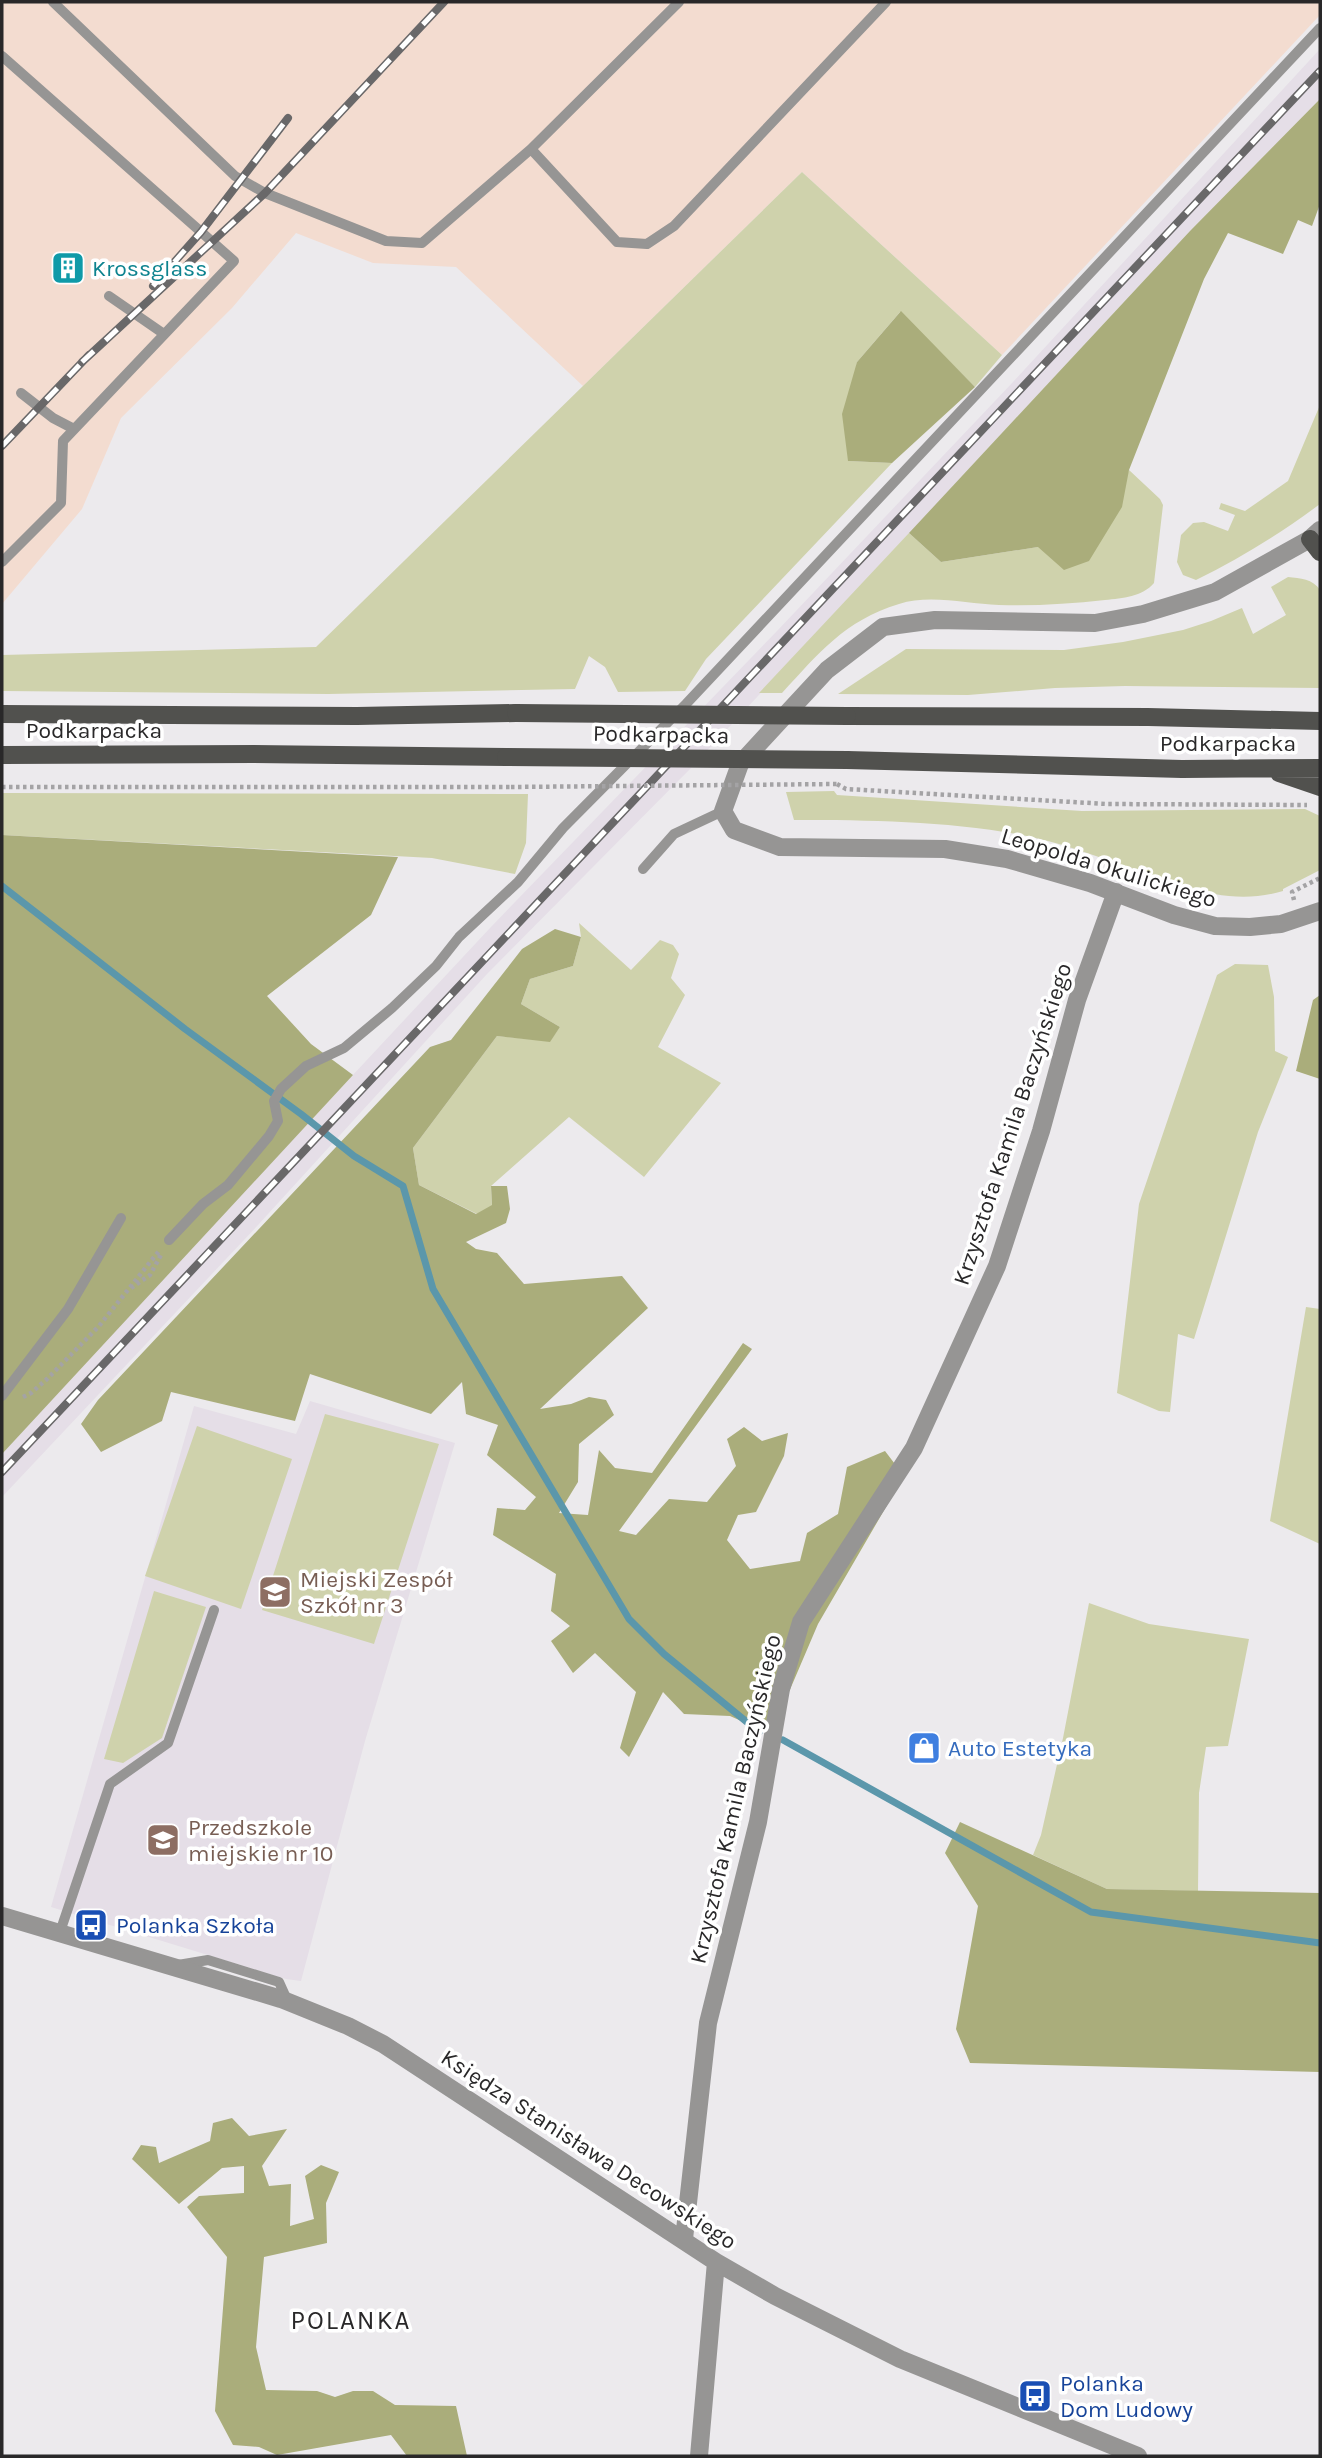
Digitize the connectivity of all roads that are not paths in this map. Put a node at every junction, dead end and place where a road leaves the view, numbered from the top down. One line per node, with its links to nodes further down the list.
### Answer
1 (53, 2): 6 (lane)
2 (680, 2): 6 (lane)
3 (886, 2): 6 (lane)
4 (1320, 28): 24 (lane)
5 (2, 56): 8 (lane)
6 (531, 149)
7 (109, 296): 8 (lane)
8 (164, 334): 10 (lane)
9 (21, 393): 10 (lane)
10 (74, 429): 12 (lane)
11 (1317, 541): 19 (street)
12 (2, 562)
13 (2, 714): 14 (main road, Podkarpacka, bridge)
14 (1320, 721)
15 (2, 755): 16 (main road, Podkarpacka, bridge)
16 (1259, 768): 17 (main road, Podkarpacka); 18 (main road)
17 (1320, 768)
18 (1320, 787)
19 (723, 811): 20 (lane); 21 (street, Leopolda Okulickiego)
20 (642, 869)
21 (1116, 892): 22 (street, Leopolda Okulickiego); 29 (street, Krzysztofa Kamila Baczyńskiego)
22 (1320, 911)
23 (121, 1218): 25 (lane)
24 (169, 1240)
25 (2, 1396)
26 (214, 1610): 28 (lane)
27 (2, 1916): 28 (street, Księdza Stanisława Decowskiego)
28 (60, 1932): 29 (street, Księdza Stanisława Decowskiego)
29 (684, 2239): 30 (street, Księdza Stanisława Decowskiego)
30 (716, 2262): 31 (street); 32 (street, Księdza Stanisława Decowskiego)
31 (699, 2456)
32 (1138, 2456)

